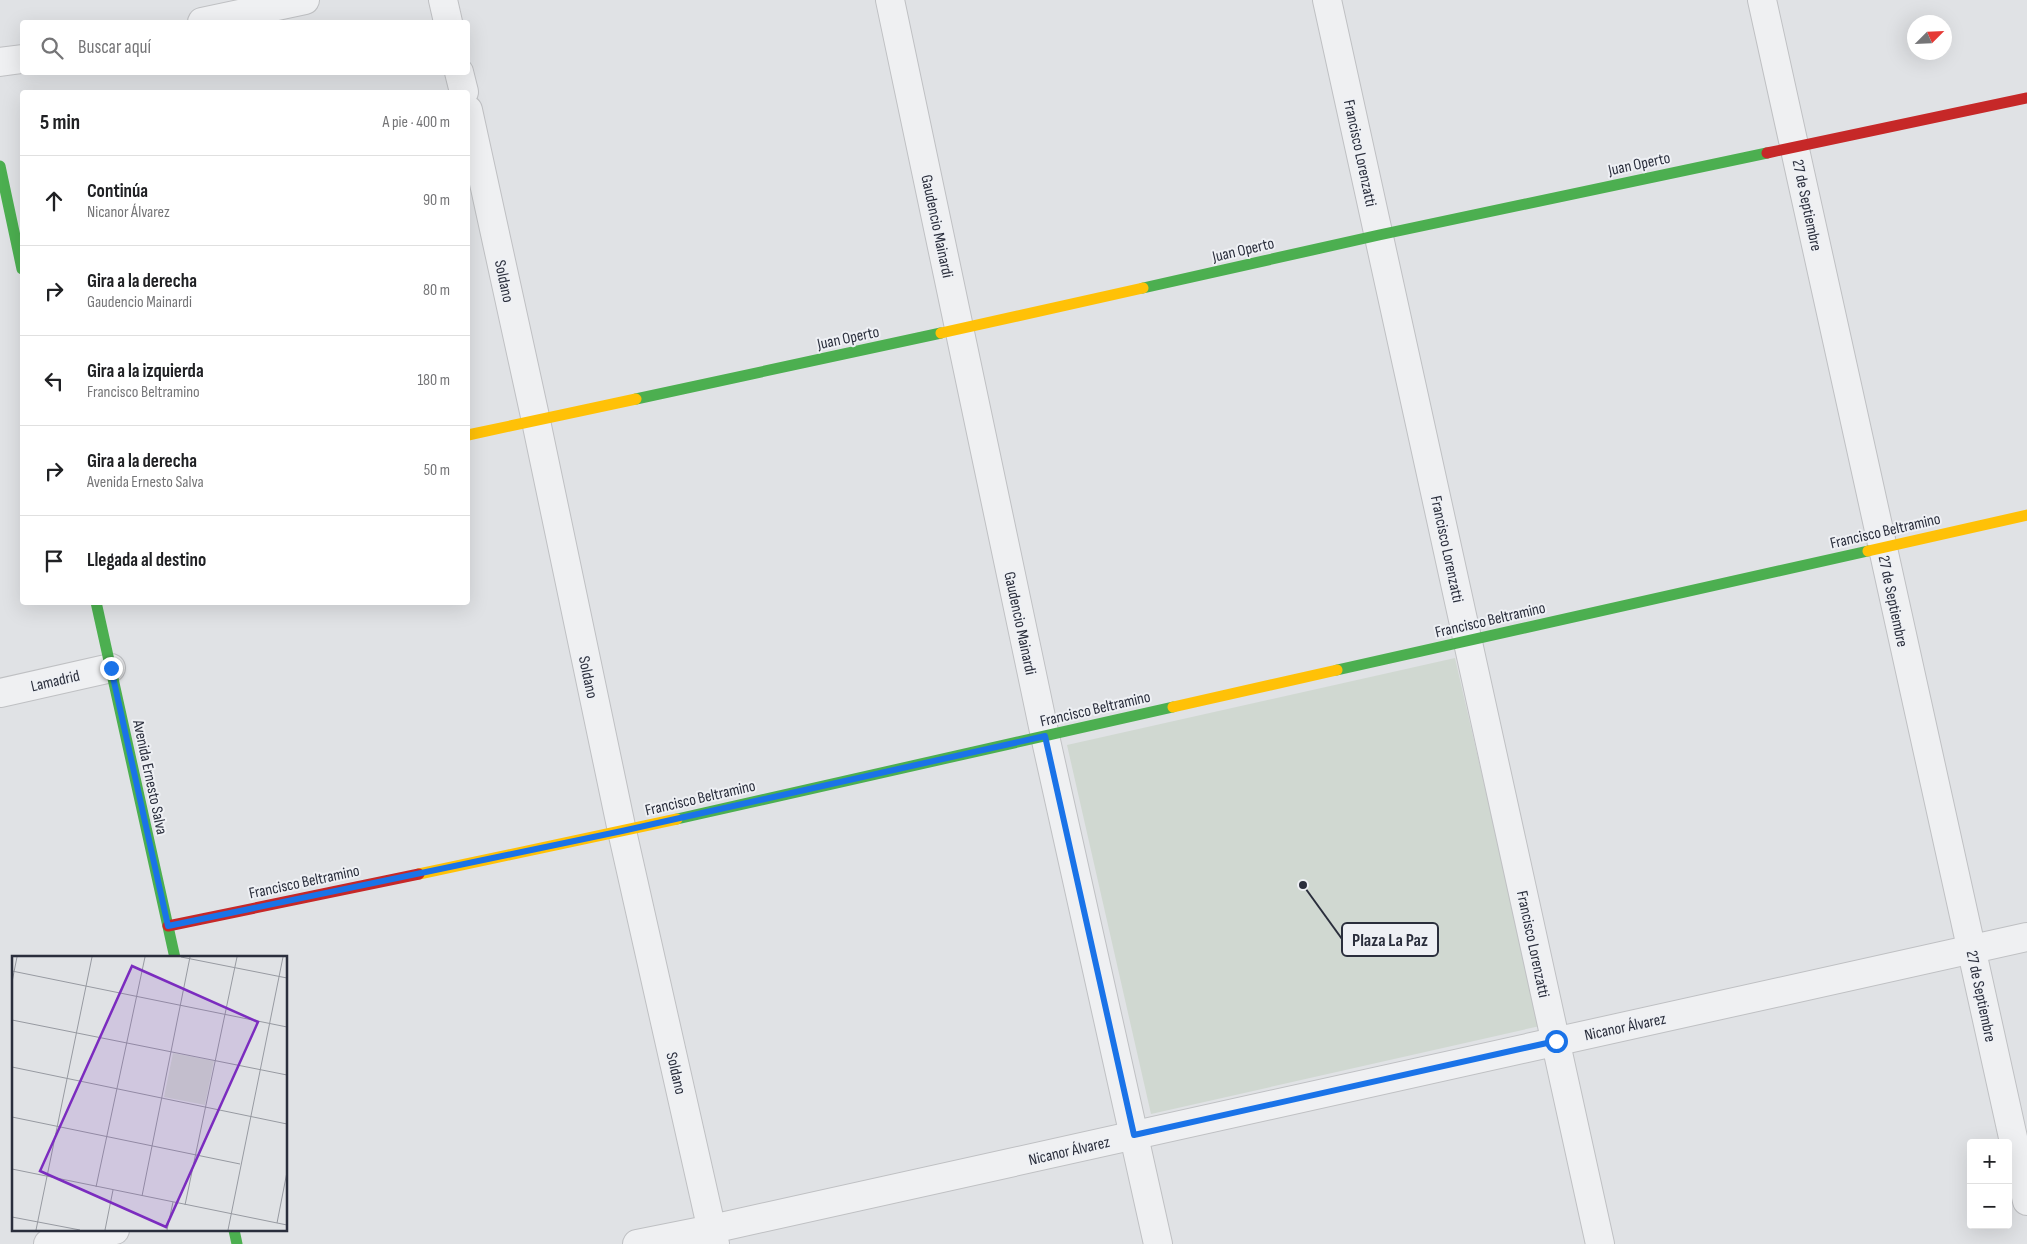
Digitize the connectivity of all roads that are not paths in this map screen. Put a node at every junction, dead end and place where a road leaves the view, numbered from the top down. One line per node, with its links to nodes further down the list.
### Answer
1 (305, 0): 6 (street)
2 (444, 0): 7 (street)
3 (890, 0): 18 (street, Gaudencio Mainardi)
4 (1327, 0): 16 (street, Francisco Lorenzatti)
5 (1762, 0): 14 (street, 27 de Septiembre)
6 (211, 20)
7 (448, 20)
8 (20, 59): 9 (street)
9 (0, 62)
10 (460, 75): 11 (street)
11 (464, 90)
12 (2027, 98): 14 (street, Juan Operto)
13 (470, 119): 19 (street, Soldano)
14 (1795, 147): 16 (street, Juan Operto); 22 (street, 27 de Septiembre)
15 (0, 166): 17 (street)
16 (1379, 235): 18 (street, Juan Operto); 24 (street, Francisco Lorenzatti)
17 (20, 260)
18 (960, 329): 19 (street, Juan Operto); 27 (street, Gaudencio Mainardi)
19 (536, 421): 20 (street, Juan Operto); 28 (street, Soldano)
20 (470, 435)
21 (2027, 515): 22 (street, Francisco Beltramino)
22 (1883, 547): 24 (street, Francisco Beltramino); 31 (street, 27 de Septiembre)
23 (97, 605): 25 (street, Avenida Ernesto Salva)
24 (1468, 640): 27 (street, Francisco Beltramino); 33 (street, Francisco Lorenzatti)
25 (111, 668): 26 (street, Lamadrid); 29 (street, Avenida Ernesto Salva)
26 (0, 693)
27 (1045, 736): 28 (street, Francisco Beltramino); 34 (street, Gaudencio Mainardi)
28 (622, 831): 29 (street, Francisco Beltramino); 37 (street, Soldano)
29 (168, 926): 32 (street, Avenida Ernesto Salva)
30 (2027, 937): 31 (street, Nicanor Álvarez)
31 (1971, 950): 33 (street, Nicanor Álvarez); 35 (street, 27 de Septiembre)
32 (175, 956)
33 (1556, 1041): 34 (street, Nicanor Álvarez); 41 (street, Francisco Lorenzatti)
34 (1134, 1135): 37 (street, Nicanor Álvarez); 40 (street, Gaudencio Mainardi)
35 (2027, 1202)
36 (105, 1232): 38 (street)
37 (714, 1236): 39 (street, Nicanor Álvarez)
38 (48, 1244)
39 (637, 1244)
40 (1158, 1244)
41 (1600, 1244)

